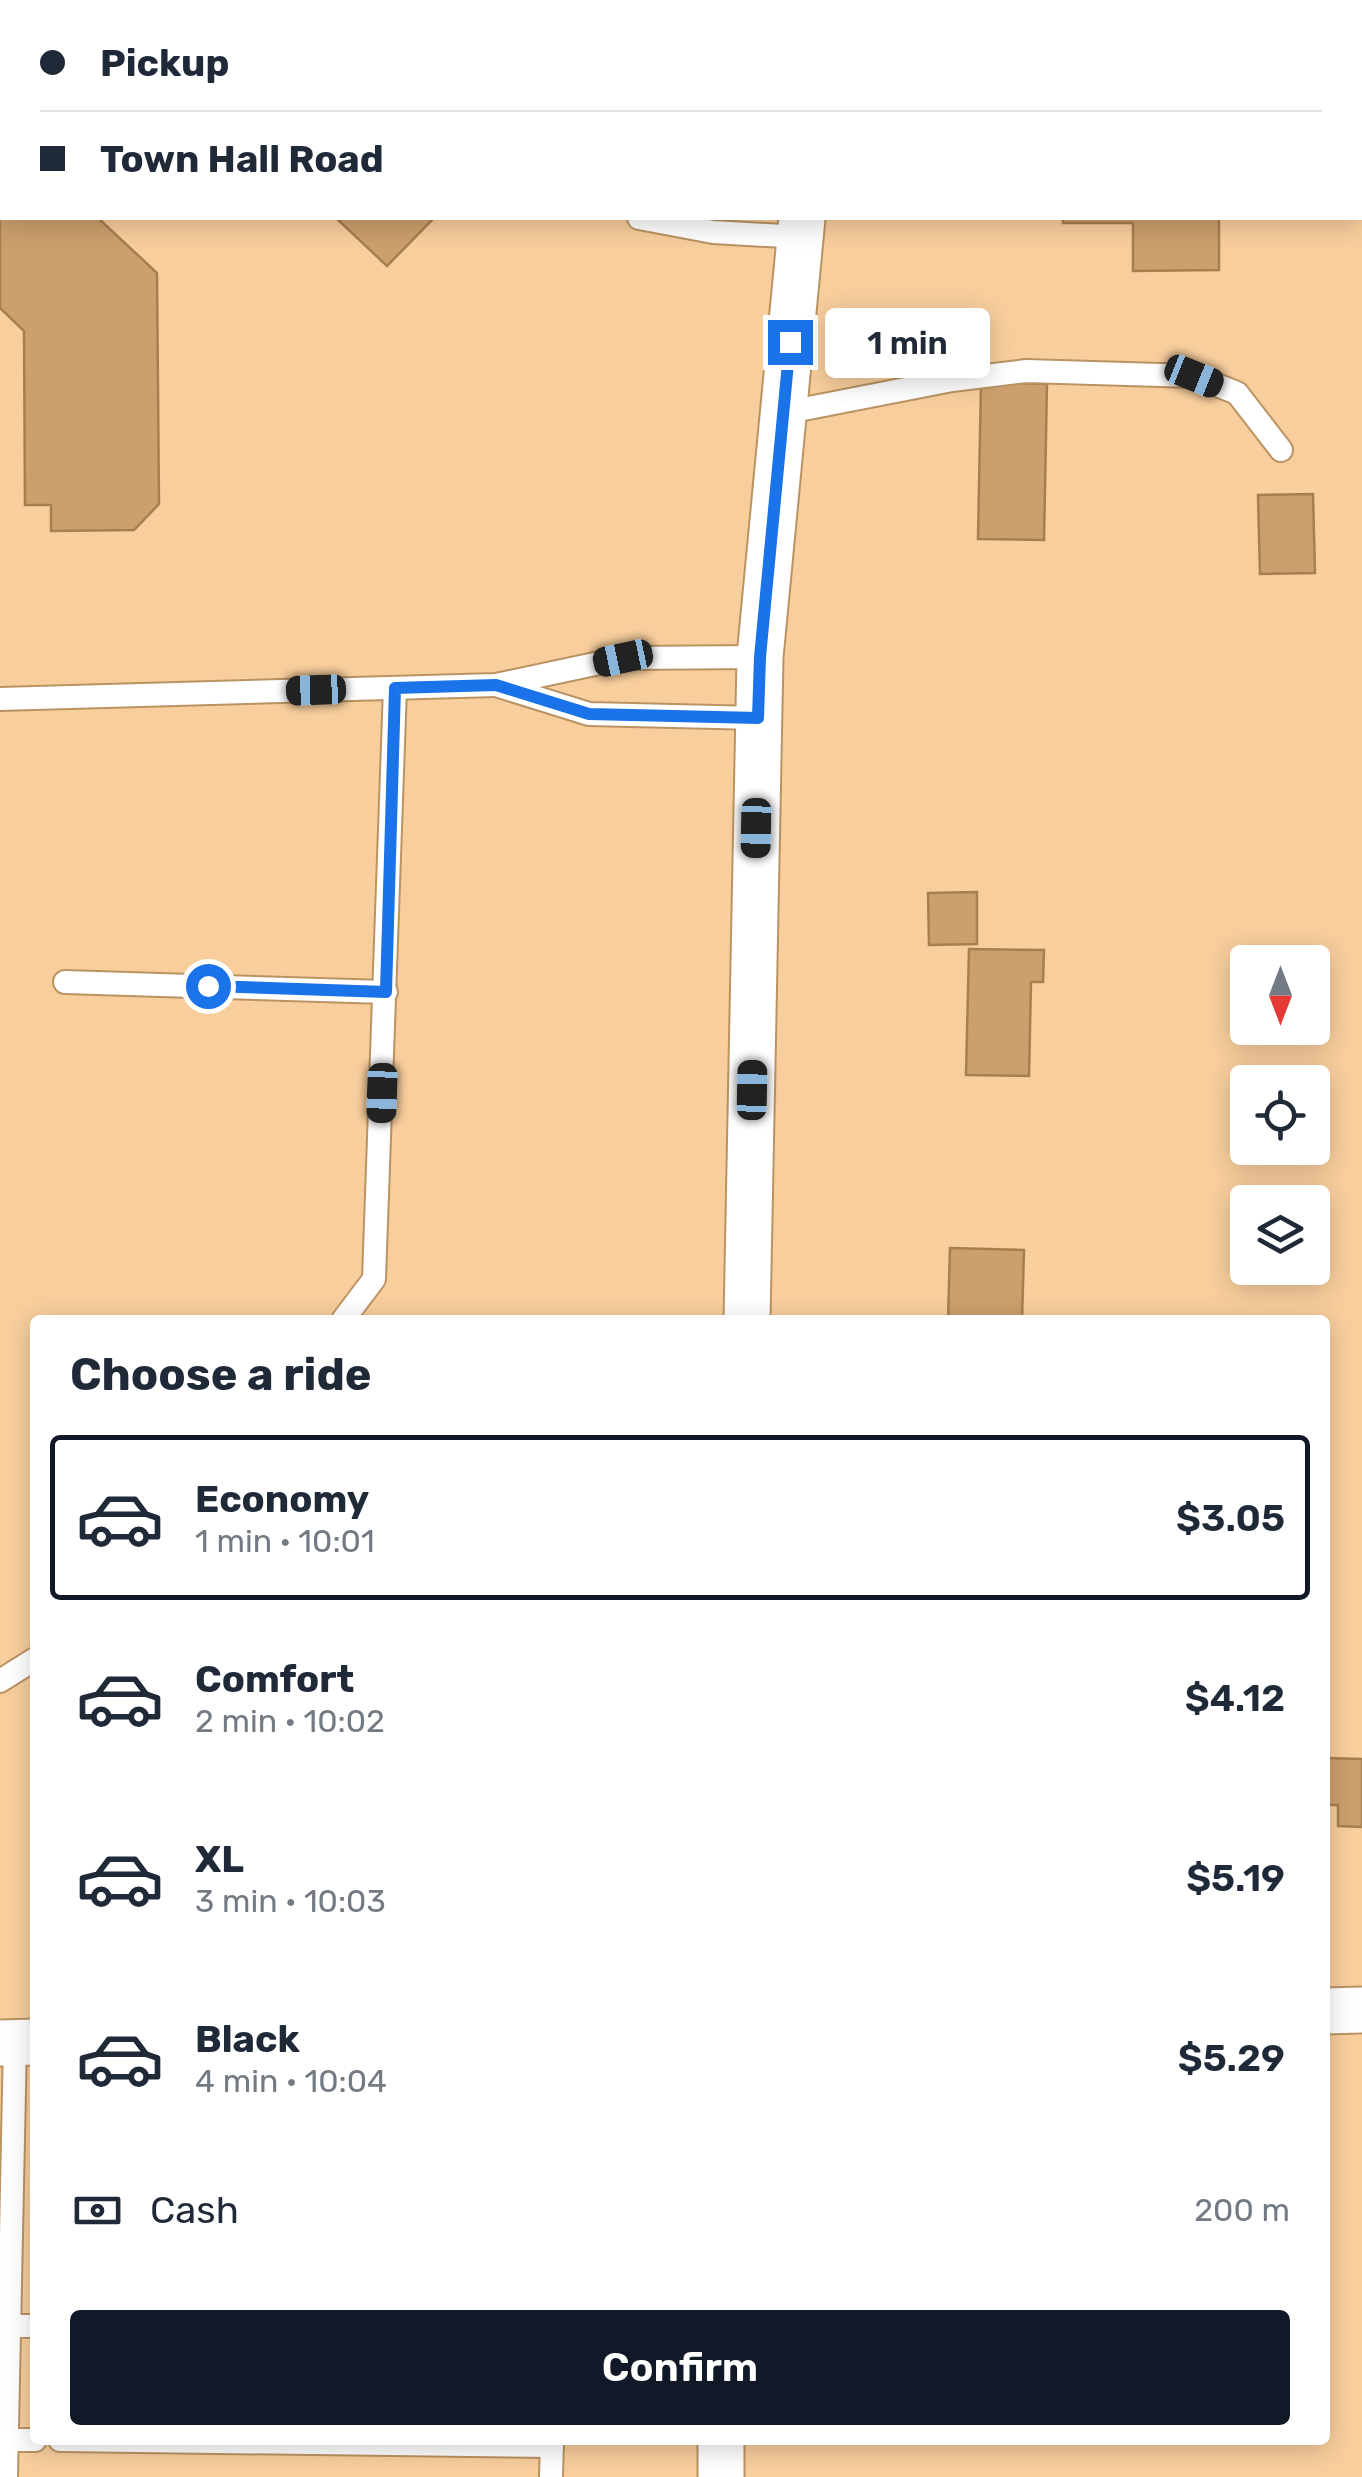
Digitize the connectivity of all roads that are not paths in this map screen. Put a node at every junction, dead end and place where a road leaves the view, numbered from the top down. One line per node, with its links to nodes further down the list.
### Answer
1 (650, 220): 2 (lane)
2 (802, 227): 3 (street)
3 (783, 413): 4 (lane); 5 (street)
4 (1281, 450)
5 (760, 657): 6 (lane); 9 (street)
6 (496, 685): 7 (lane); 9 (lane)
7 (395, 688): 8 (lane); 11 (lane)
8 (0, 699)
9 (758, 718): 13 (street)
10 (65, 982): 11 (lane)
11 (386, 992): 12 (lane)
12 (347, 1315)
13 (747, 1315)
14 (30, 1661): 15 (lane)
15 (0, 1681)
16 (1362, 2010): 17 (street)
17 (1330, 2011)
18 (16, 2042): 19 (lane)
19 (23, 2203): 20 (lane)
20 (9, 2326): 21 (lane); 22 (lane)
21 (30, 2326)
22 (7, 2440): 23 (lane); 26 (lane)
23 (30, 2440)
24 (552, 2445): 27 (lane)
25 (722, 2445): 28 (street)
26 (6, 2477)
27 (551, 2477)
28 (721, 2477)

